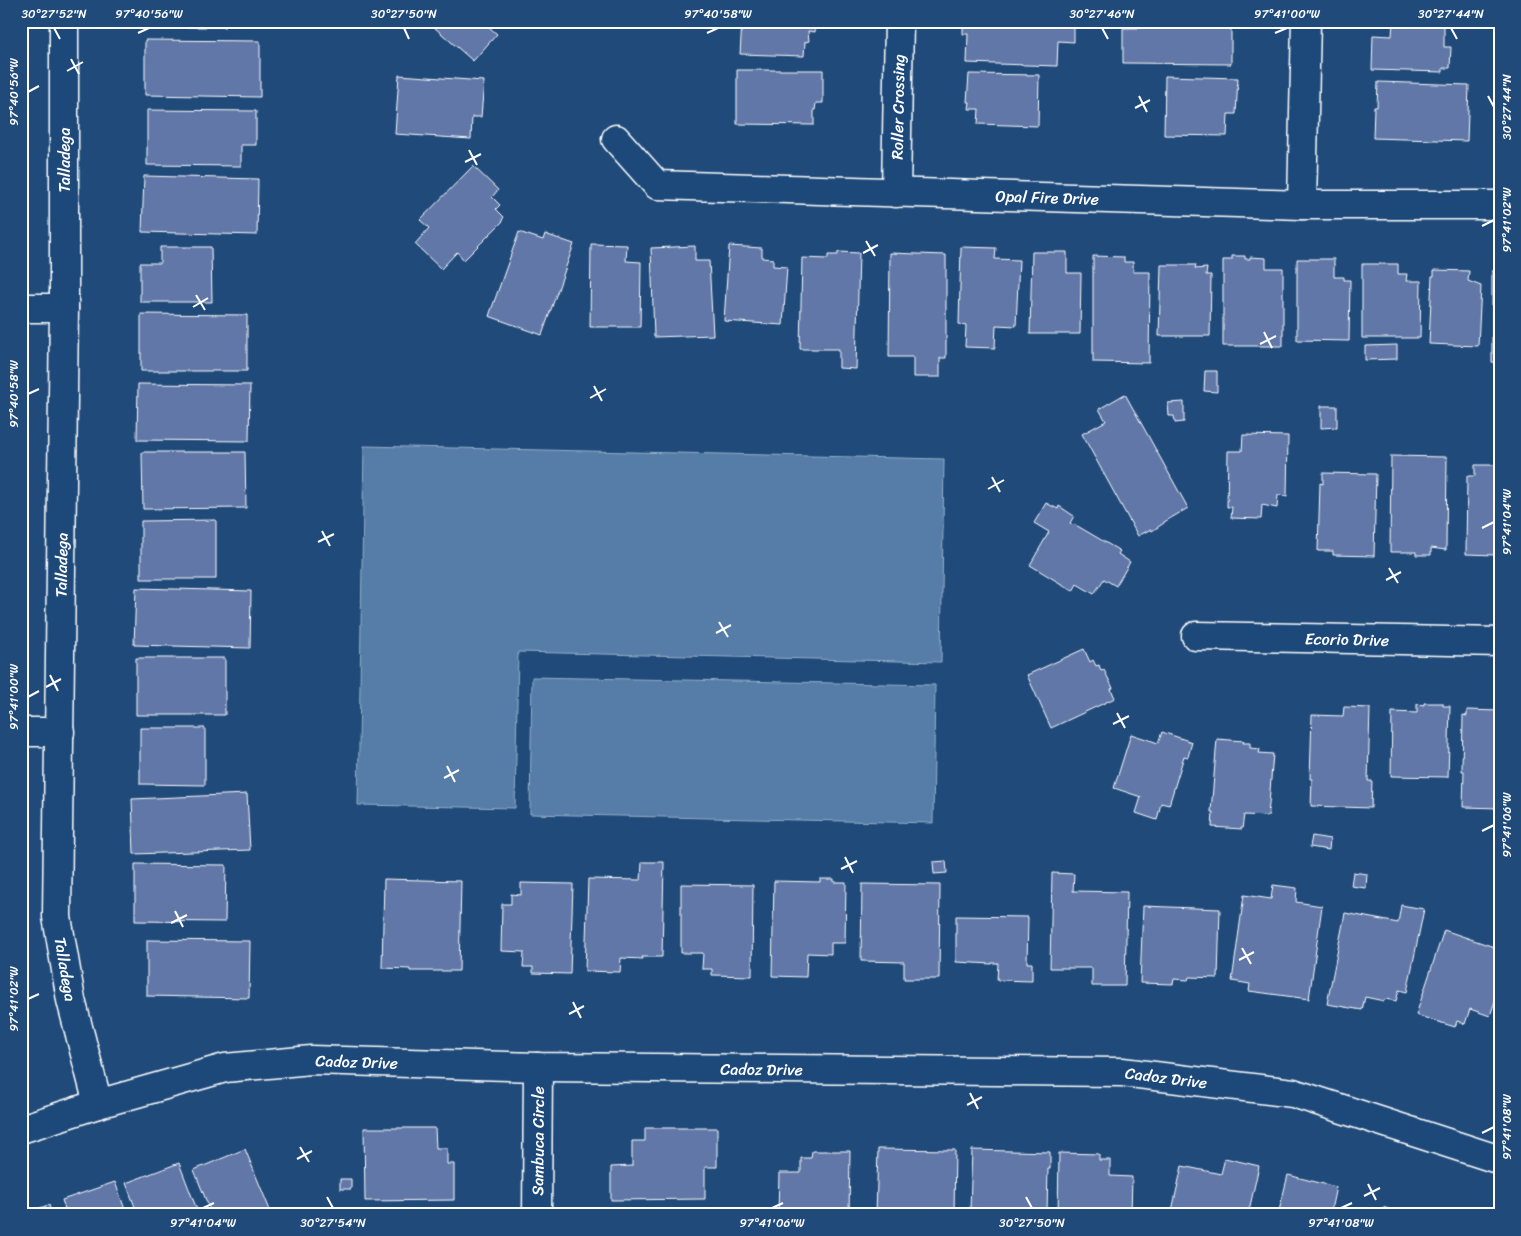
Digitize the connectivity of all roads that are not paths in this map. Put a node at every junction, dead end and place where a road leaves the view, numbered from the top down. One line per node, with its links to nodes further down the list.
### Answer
1 (64, 21): 9 (street, Talladega)
2 (899, 21): 5 (street, Roller Crossing)
3 (1306, 21): 6 (street)
4 (616, 139): 5 (street, Opal Fire Drive)
5 (896, 193): 6 (street, Opal Fire Drive)
6 (1302, 205): 7 (street, Opal Fire Drive)
7 (1500, 205)
8 (21, 308): 9 (street)
9 (64, 308): 13 (street, Talladega)
10 (1196, 636): 11 (street, Ecorio Drive)
11 (1500, 642)
12 (21, 732): 13 (street)
13 (60, 732): 15 (street, Talladega)
14 (538, 1067): 15 (street, Cadoz Drive); 17 (street, Cadoz Drive); 18 (street, Sambuca Circle)
15 (98, 1104): 16 (street, Cadoz Drive)
16 (21, 1129)
17 (1500, 1160)
18 (536, 1215)

